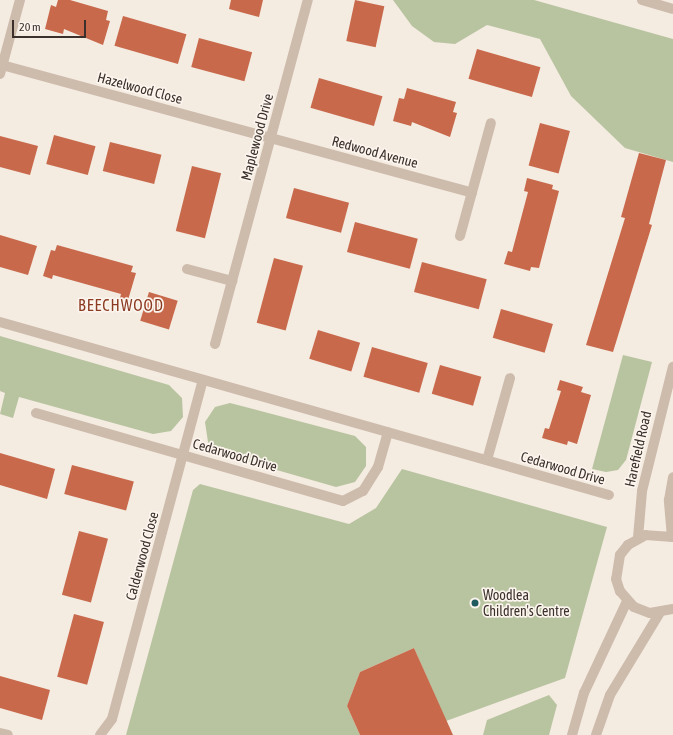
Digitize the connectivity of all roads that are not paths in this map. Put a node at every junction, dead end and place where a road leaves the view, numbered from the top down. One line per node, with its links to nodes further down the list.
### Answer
1 (20, 0): 5 (street, Hazelwood Close)
2 (308, 0): 7 (street, Maplewood Drive)
3 (642, 0): 4 (street)
4 (673, 9)
5 (1, 70): 7 (street, Hazelwood Close)
6 (491, 123): 8 (street)
7 (271, 138): 8 (street, Redwood Avenue); 11 (street, Maplewood Drive)
8 (472, 193): 9 (street)
9 (460, 236)
10 (187, 269): 11 (street)
11 (232, 281): 13 (street, Maplewood Drive)
12 (0, 322): 16 (street, Cedarwood Drive)
13 (215, 344)
14 (673, 368): 24 (street, Harefield Road)
15 (510, 378): 20 (street)
16 (203, 380): 18 (street, Cedarwood Drive); 19 (street, Calderwood Close)
17 (36, 413): 19 (street, Cedarwood Drive)
18 (388, 432): 19 (street, Cedarwood Drive); 20 (street, Cedarwood Drive)
19 (183, 455): 30 (street, Calderwood Close)
20 (487, 460): 22 (street, Cedarwood Drive)
21 (673, 477): 23 (street)
22 (609, 495)
23 (673, 537): 24 (street)
24 (638, 538): 25 (street)
25 (627, 601): 27 (street); 31 (street)
26 (673, 609): 27 (street)
27 (659, 614): 32 (street)
28 (0, 733): 29 (street)
29 (8, 735)
30 (100, 735)
31 (572, 735)
32 (596, 735)

